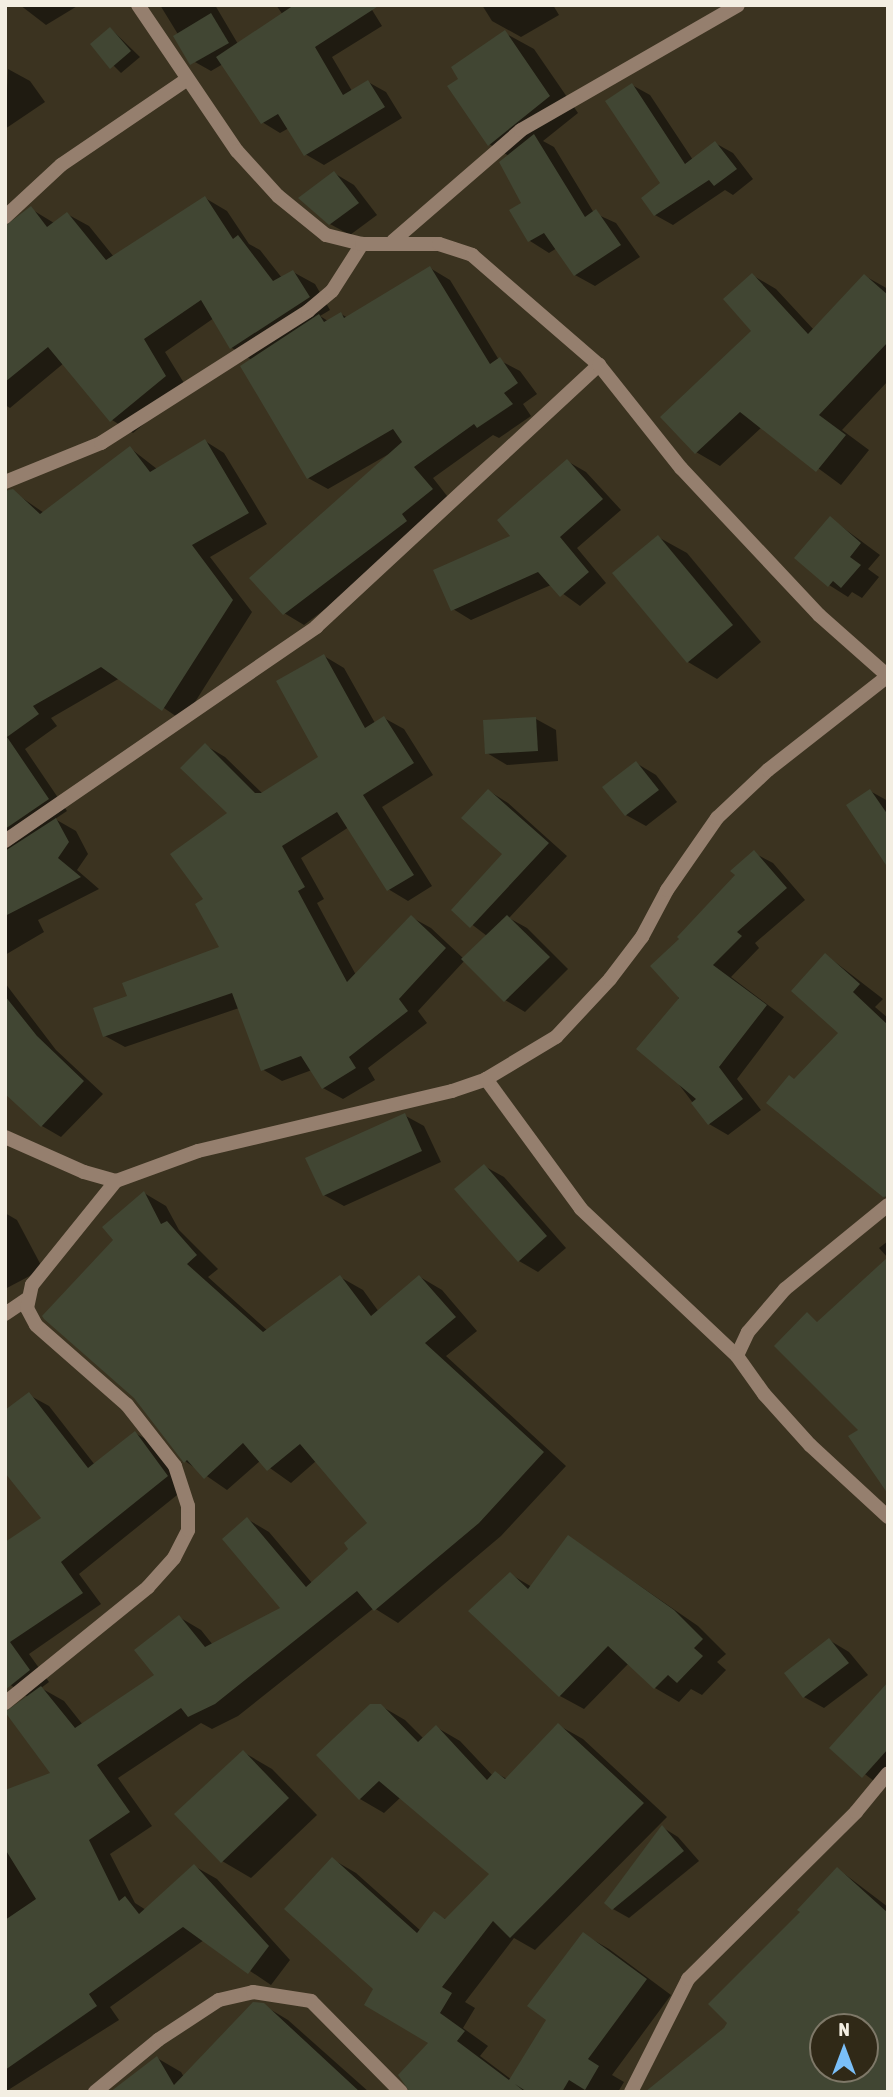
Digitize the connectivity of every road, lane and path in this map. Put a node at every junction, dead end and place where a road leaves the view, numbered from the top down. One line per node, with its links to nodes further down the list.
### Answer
1 (138, 5): 3 (street)
2 (738, 5): 5 (street)
3 (186, 80): 4 (street); 6 (street)
4 (5, 217)
5 (393, 241): 6 (street); 7 (street)
6 (362, 244): 8 (street)
7 (599, 365): 9 (street); 10 (street)
8 (5, 482)
9 (888, 676): 11 (street)
10 (5, 841)
11 (486, 1079): 13 (street); 17 (street)
12 (5, 1137): 13 (street)
13 (116, 1181): 15 (street)
14 (888, 1205): 17 (street)
15 (27, 1299): 16 (street); 19 (street)
16 (5, 1314)
17 (737, 1356): 18 (street)
18 (888, 1517)
19 (5, 1703)
20 (888, 1773): 23 (street)
21 (95, 2092): 22 (street)
22 (401, 2092)
23 (631, 2092)

